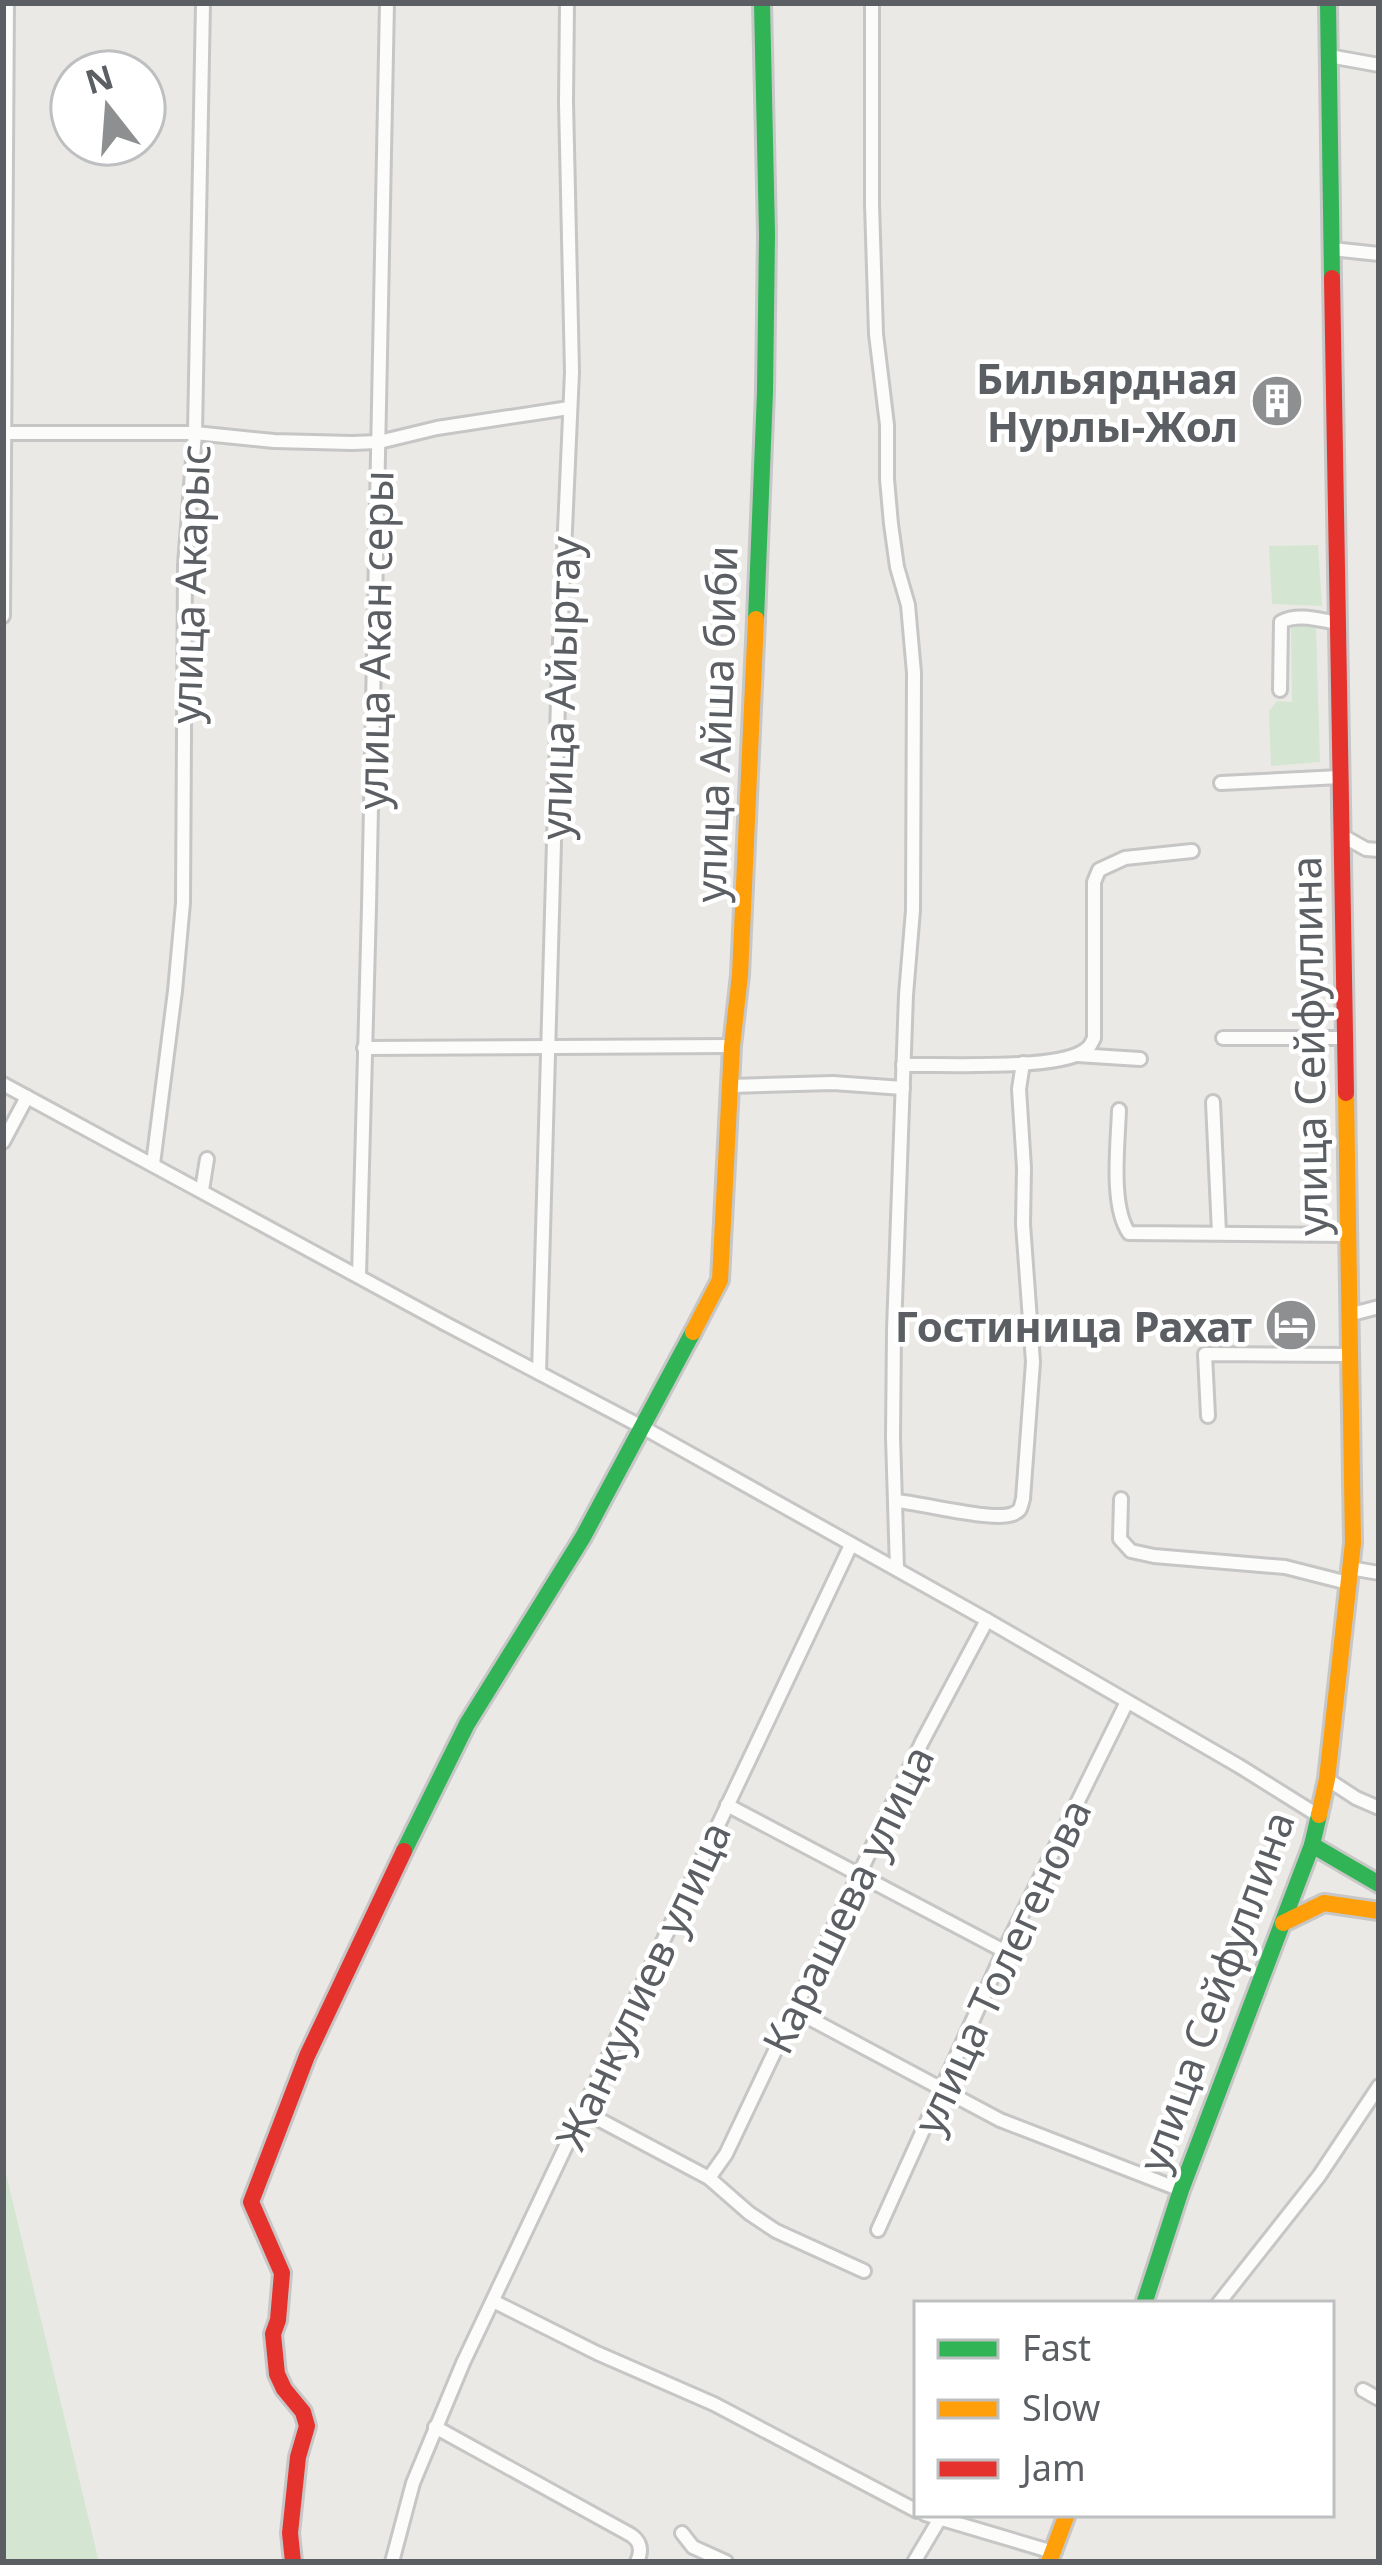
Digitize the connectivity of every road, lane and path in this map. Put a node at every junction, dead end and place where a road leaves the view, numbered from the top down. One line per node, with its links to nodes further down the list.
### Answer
1 (7, 3): 13 (street)
2 (203, 3): 14 (street, улица Акарыс)
3 (387, 3): 15 (street, улица Акан серы)
4 (567, 3): 12 (street, улица Айыртау)
5 (762, 3): 27 (street, улица Айша биби)
6 (872, 3): 32 (street)
7 (1328, 3): 8 (street, улица Сейфуллина)
8 (1329, 56): 9 (street); 10 (street, улица Сейфуллина)
9 (1379, 65)
10 (1332, 249): 11 (street); 17 (street, улица Сейфуллина)
11 (1379, 254)
12 (569, 408): 15 (street); 26 (street, улица Айыртау)
13 (4, 433): 14 (street); 16 (street)
14 (194, 433): 15 (street); 41 (street, улица Акарыс)
15 (379, 442): 28 (street, улица Акан серы)
16 (3, 616)
17 (1338, 623): 18 (street); 19 (street, улица Сейфуллина)
18 (1280, 690)
19 (1340, 777): 20 (street); 21 (street, улица Сейфуллина)
20 (1220, 783)
21 (1341, 835): 22 (street, улица Сейфуллина); 25 (street, улица Сейфуллина)
22 (1379, 850)
23 (1192, 851): 29 (street)
24 (1223, 1038): 25 (street)
25 (1344, 1038): 44 (street, улица Сейфуллина)
26 (550, 1046): 27 (street); 28 (street); 49 (street, улица Айыртау)
27 (732, 1046): 34 (street, улица Айша биби)
28 (364, 1048): 45 (street, улица Акан серы)
29 (1076, 1055): 30 (street); 31 (street)
30 (1140, 1059)
31 (1022, 1063): 32 (street); 53 (street)
32 (903, 1065): 35 (street)
33 (3, 1084): 36 (street)
34 (731, 1086): 35 (street); 51 (street, улица Айша биби)
35 (903, 1088): 53 (street)
36 (26, 1097): 39 (street); 41 (street)
37 (1213, 1102): 43 (street)
38 (1119, 1110): 43 (street)
39 (3, 1142)
40 (207, 1159): 42 (street)
41 (153, 1164): 42 (street)
42 (202, 1190): 45 (street)
43 (1219, 1233): 44 (street)
44 (1348, 1235): 47 (street, улица Сейфуллина)
45 (359, 1276): 49 (street)
46 (1379, 1306): 47 (street)
47 (1348, 1315): 48 (street, улица Сейфуллина)
48 (1349, 1355): 50 (street); 57 (street, улица Сейфуллина)
49 (539, 1373): 51 (street)
50 (1208, 1417)
51 (644, 1428): 54 (street); 90 (street, улица Айша биби)
52 (1121, 1499): 57 (street)
53 (896, 1501): 55 (street)
54 (851, 1545): 55 (street); 61 (street, Жанкулиев улица)
55 (898, 1569): 58 (street)
56 (1379, 1574): 57 (street)
57 (1349, 1575): 60 (street, улица Сейфуллина)
58 (987, 1620): 59 (street); 65 (street, Карашева улица)
59 (1127, 1702): 63 (street); 69 (street, улица Толегенова)
60 (1327, 1779): 62 (street); 63 (street, улица Сейфуллина)
61 (727, 1805): 65 (street); 73 (street, Жанкулиев улица)
62 (1379, 1808)
63 (1318, 1816): 64 (street, улица Сейфуллина)
64 (1312, 1844): 66 (street); 68 (street, улица Сейфуллина)
65 (859, 1875): 69 (street); 70 (street, Карашева улица)
66 (1379, 1884)
67 (1379, 1911): 68 (street)
68 (1282, 1923): 75 (street, улица Сейфуллина)
69 (1004, 1951): 72 (street, улица Толегенова)
70 (794, 2010): 72 (street); 74 (street, Карашева улица)
71 (1379, 2086): 80 (street)
72 (941, 2090): 75 (street); 76 (street, улица Толегенова)
73 (583, 2111): 74 (street); 78 (street, Жанкулиев улица)
74 (709, 2178): 77 (street)
75 (1181, 2190): 79 (street, улица Сейфуллина)
76 (878, 2230)
77 (864, 2271)
78 (493, 2301): 83 (street, Жанкулиев улица); 84 (street)
79 (1145, 2301)
80 (1220, 2301)
81 (1363, 2390): 82 (street)
82 (1379, 2399)
83 (435, 2427): 91 (street, Жанкулиев улица); 92 (street)
84 (914, 2508)
85 (932, 2517): 87 (street)
86 (1066, 2517): 89 (street)
87 (939, 2520): 89 (street); 94 (street)
88 (682, 2533): 93 (street)
89 (1051, 2557)
90 (293, 2562)
91 (392, 2562)
92 (637, 2562)
93 (726, 2562)
94 (914, 2562)

